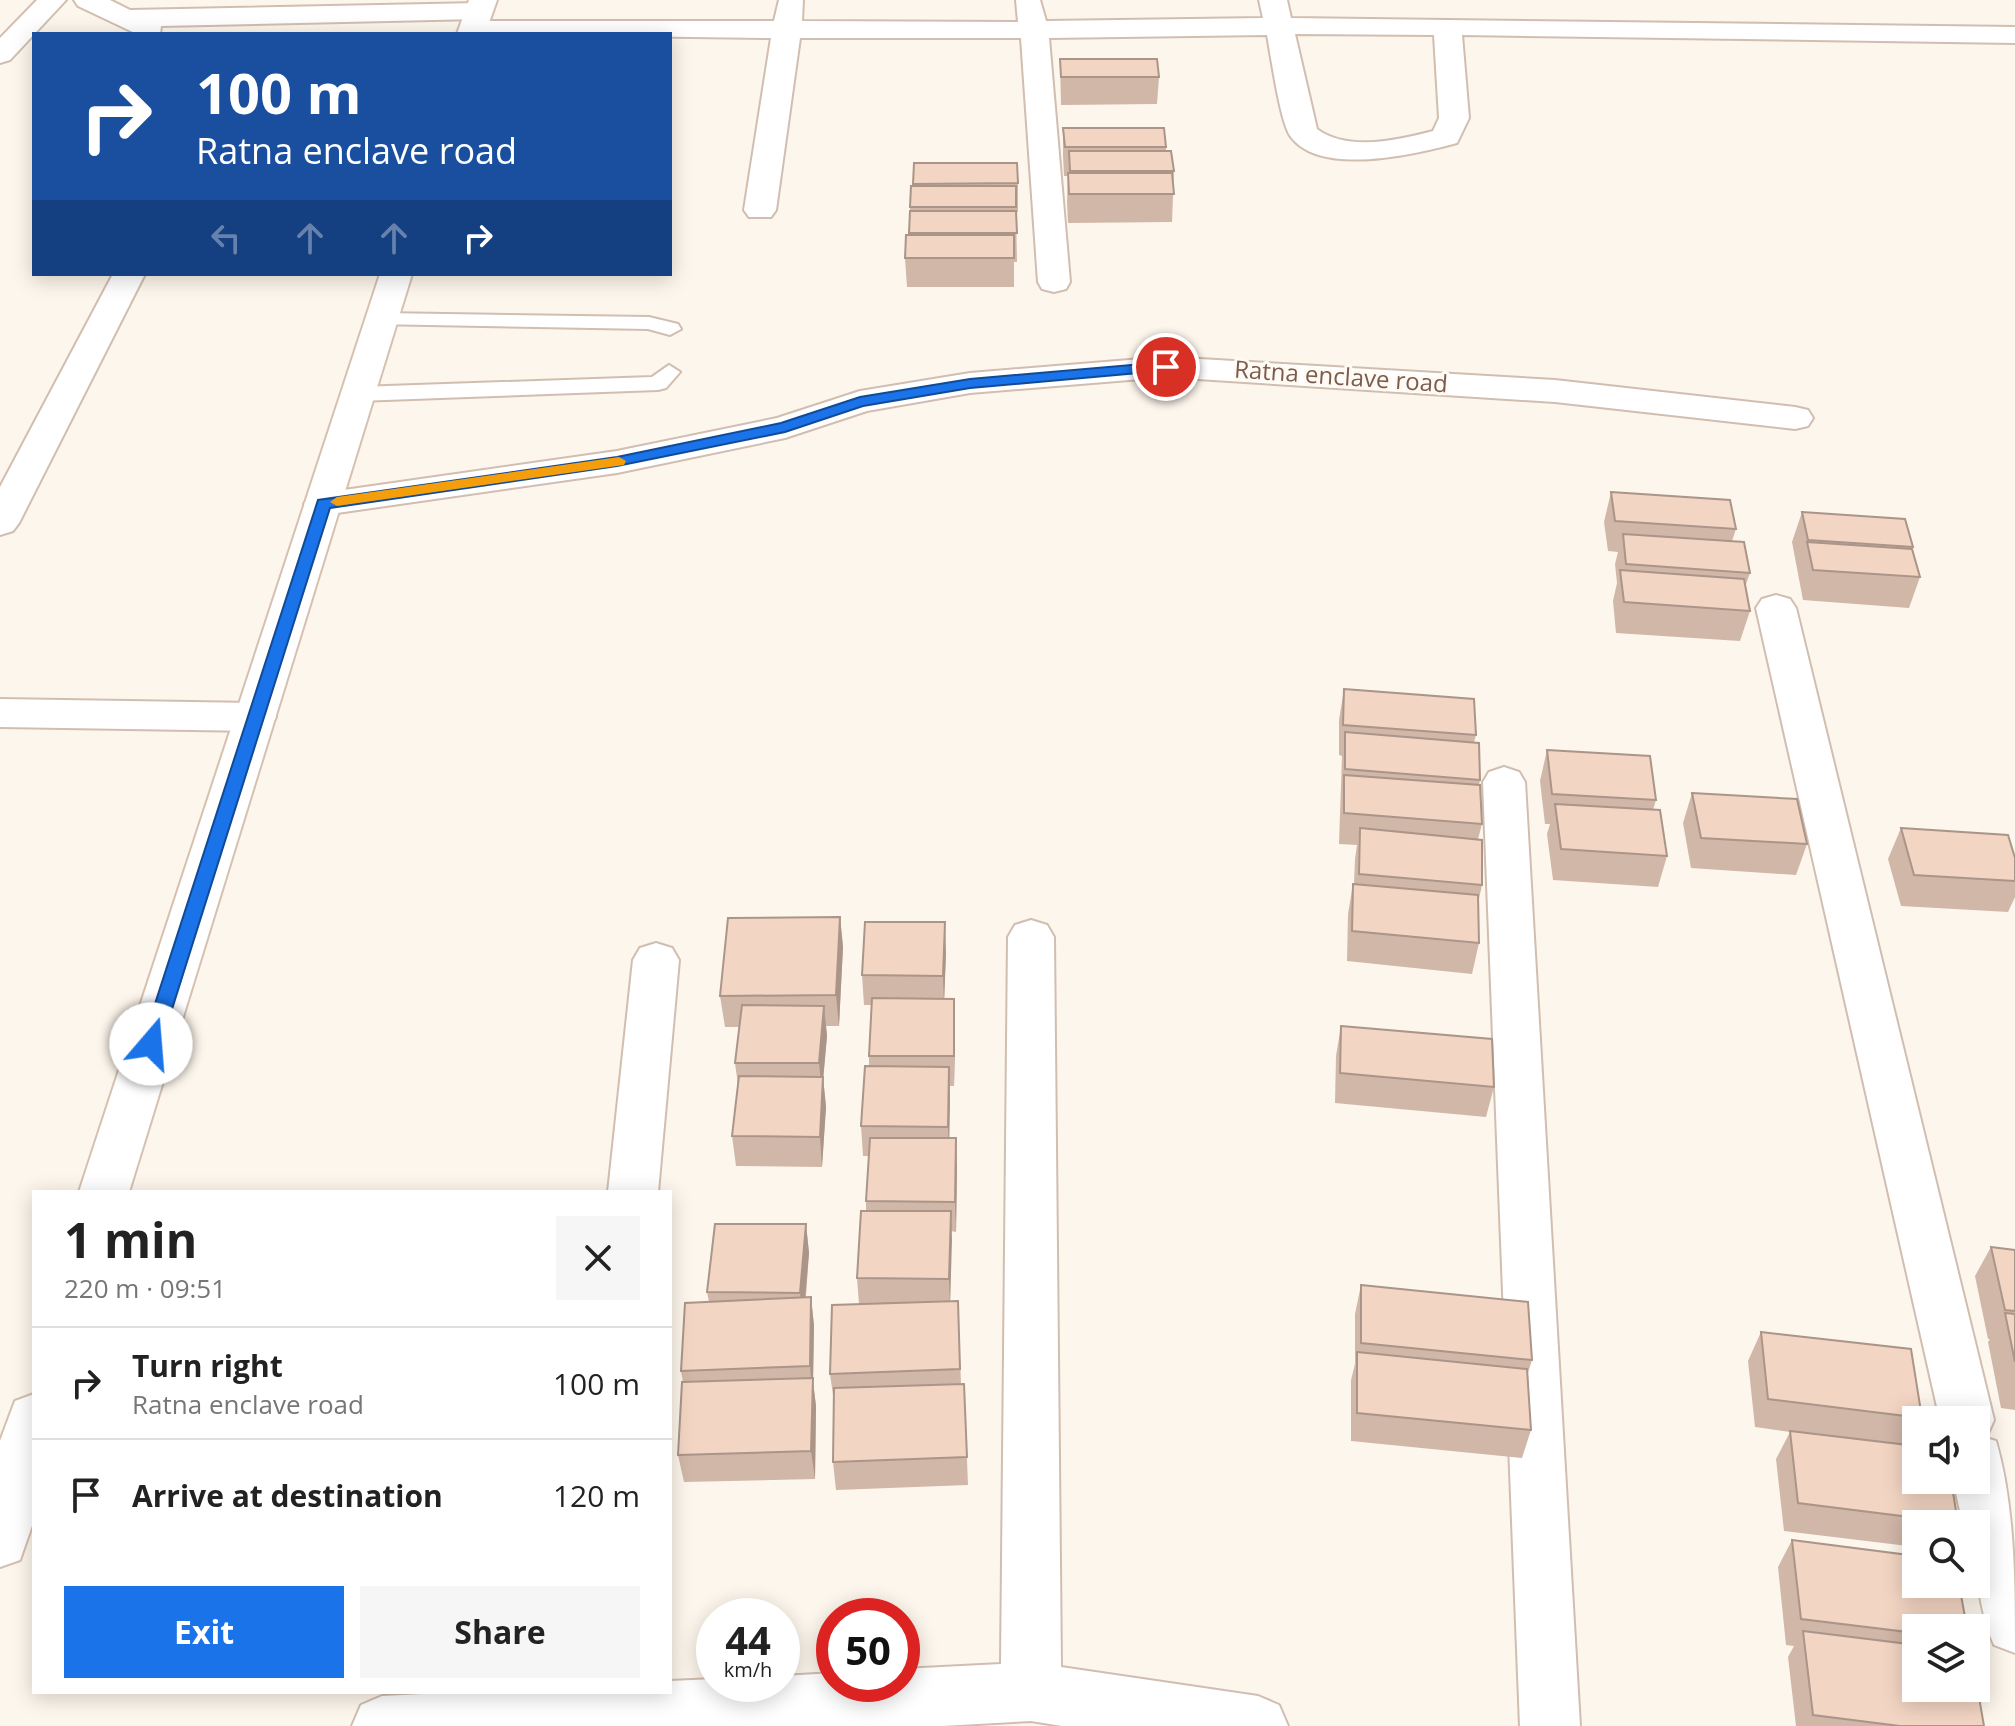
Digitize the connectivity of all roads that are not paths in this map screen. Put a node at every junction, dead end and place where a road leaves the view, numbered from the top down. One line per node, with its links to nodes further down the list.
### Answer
1 (52, 0): 15 (street)
2 (88, 0): 8 (street)
3 (1027, 0): 11 (street)
4 (1762, 0): 13 (street)
5 (240, 8): 8 (street); 10 (street)
6 (1277, 13): 9 (street); 9 (street); 11 (street)
7 (790, 15): 10 (street); 11 (street); 16 (street)
8 (124, 18): 12 (street)
9 (1462, 18): 13 (street)
10 (477, 19)
11 (1034, 30): 19 (street)
12 (154, 32)
13 (1762, 32): 14 (street)
14 (2015, 35)
15 (0, 54)
16 (760, 210)
17 (128, 276): 26 (street)
18 (395, 276): 20 (street)
19 (1054, 282)
20 (381, 319): 21 (lane); 23 (street)
21 (670, 329)
22 (669, 372): 23 (lane)
23 (358, 394): 25 (street)
24 (1795, 418): 25 (street, Ratna enclave road)
25 (323, 504): 29 (street)
26 (0, 523)
27 (1776, 608): 35 (street)
28 (0, 713): 29 (street)
29 (255, 717): 33 (street)
30 (1504, 782): 44 (street)
31 (1031, 937): 40 (street)
32 (656, 960): 34 (street)
33 (105, 1190)
34 (633, 1190)
35 (1964, 1406)
36 (32, 1425): 38 (street)
37 (1984, 1494): 39 (street)
38 (0, 1541)
39 (2015, 1625)
40 (1031, 1692): 41 (street); 43 (street)
41 (581, 1712): 42 (street)
42 (406, 1726)
43 (1258, 1726)
44 (1550, 1726)

